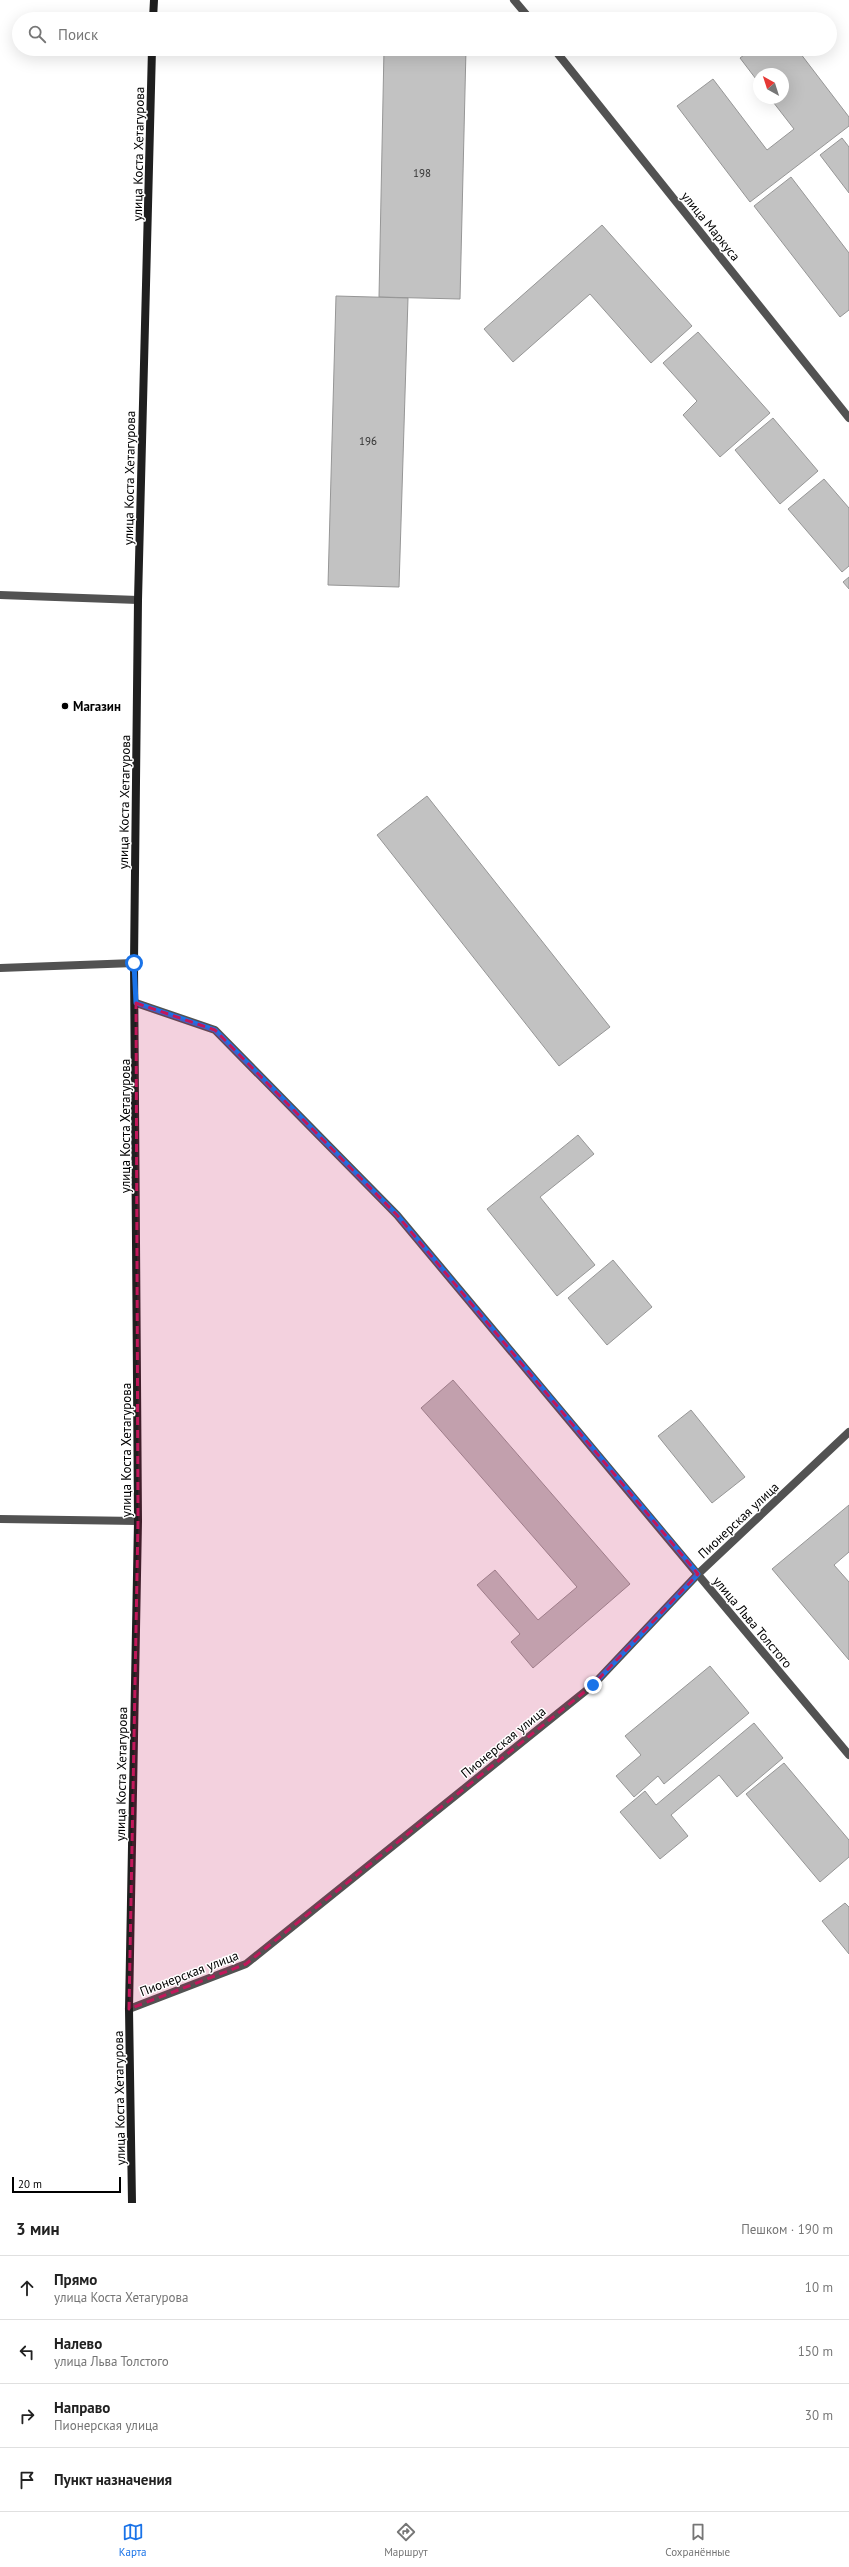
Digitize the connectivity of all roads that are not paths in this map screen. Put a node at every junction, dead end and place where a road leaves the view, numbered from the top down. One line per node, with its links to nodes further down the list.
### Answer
1 (154, 0): 3 (main road)
2 (514, 0): 4 (street)
3 (153, 12)
4 (524, 12)
5 (152, 56): 9 (main road, улица Коста Хетагурова)
6 (560, 56): 7 (street, улица Маркуса)
7 (849, 418)
8 (0, 595): 9 (street)
9 (138, 600): 10 (main road, улица Коста Хетагурова)
10 (134, 963): 11 (street); 12 (main road, улица Коста Хетагурова)
11 (0, 968)
12 (136, 1003): 15 (main road, улица Коста Хетагурова); 16 (street, улица Льва Толстого)
13 (849, 1432): 16 (street, Пионерская улица)
14 (0, 1518): 15 (street)
15 (138, 1521): 18 (main road, улица Коста Хетагурова)
16 (698, 1574): 17 (street, улица Льва Толстого); 18 (street, Пионерская улица)
17 (849, 1755)
18 (129, 2009): 19 (main road, улица Коста Хетагурова)
19 (132, 2203)

